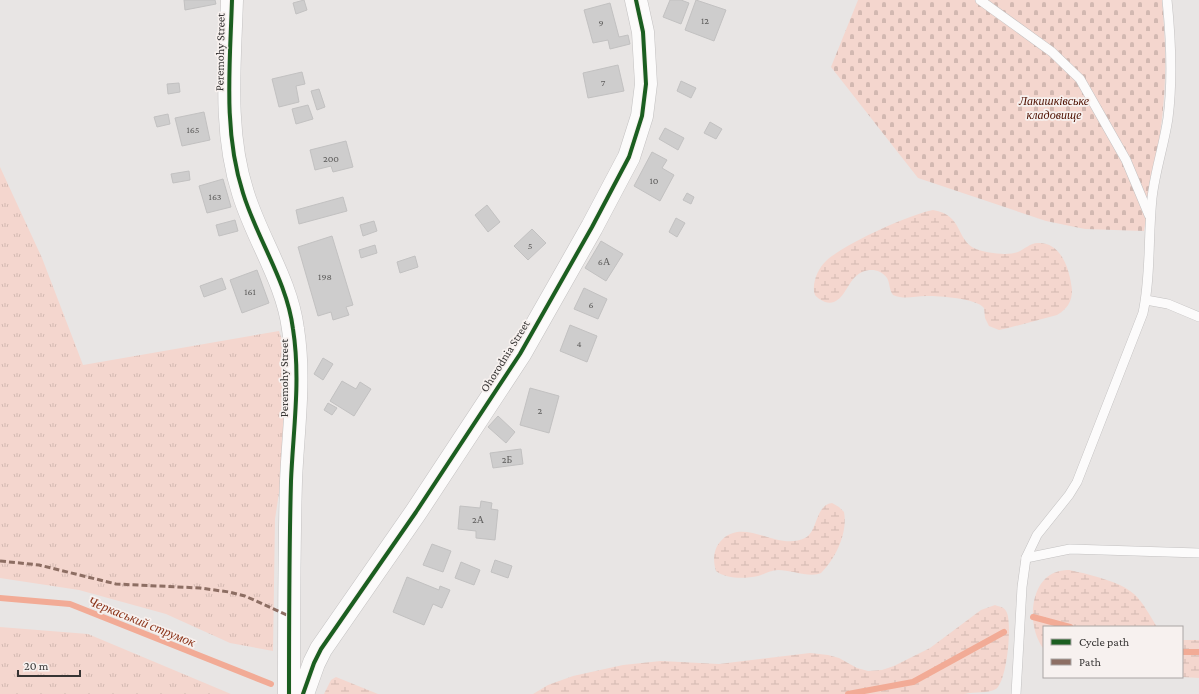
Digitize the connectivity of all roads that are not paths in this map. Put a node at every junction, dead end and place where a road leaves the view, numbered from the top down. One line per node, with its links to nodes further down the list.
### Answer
1 (232, 0): 10 (street, Peremohy Street)
2 (636, 0): 11 (street, Ohorodnia Street)
3 (980, 0): 5 (lane)
4 (1167, 0): 5 (lane)
5 (1150, 217): 6 (lane)
6 (1146, 300): 7 (lane); 9 (lane)
7 (1199, 317)
8 (1199, 553): 9 (lane)
9 (1026, 558): 12 (lane)
10 (289, 694)
11 (304, 694)
12 (1016, 694)

